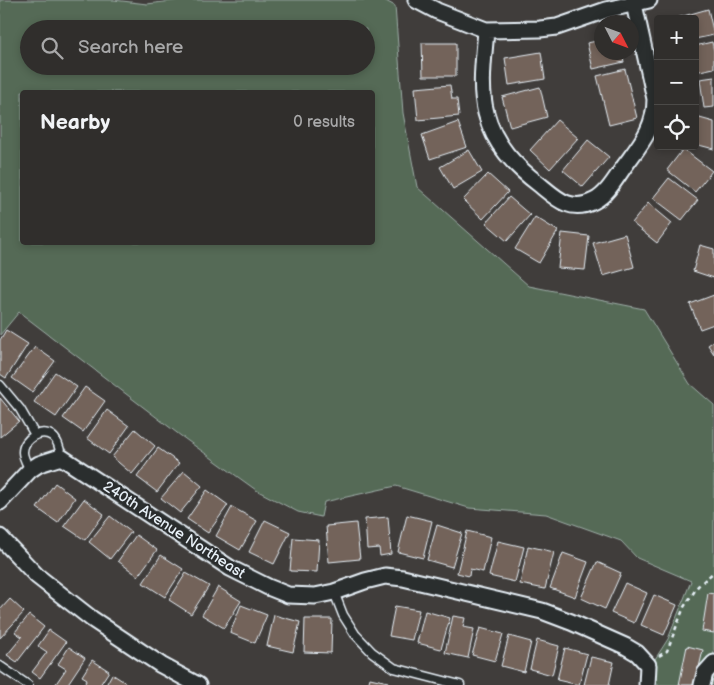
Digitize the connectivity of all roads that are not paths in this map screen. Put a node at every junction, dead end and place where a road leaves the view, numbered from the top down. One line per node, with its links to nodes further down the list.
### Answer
1 (416, 0): 4 (street)
2 (649, 0): 3 (street)
3 (634, 4): 4 (street); 4 (street)
4 (486, 30)
5 (0, 385): 6 (lane)
6 (35, 435): 7 (lane); 8 (lane)
7 (62, 457): 8 (street); 11 (street, 240th Avenue Northeast)
8 (30, 470): 9 (street)
9 (0, 502)
10 (0, 537): 15 (street)
11 (334, 592): 16 (lane); 17 (street, 240th Avenue Northeast)
12 (714, 663): 18 (street)
13 (0, 666): 14 (lane)
14 (28, 685)
15 (198, 685)
16 (460, 685)
17 (647, 685)
18 (702, 685)

